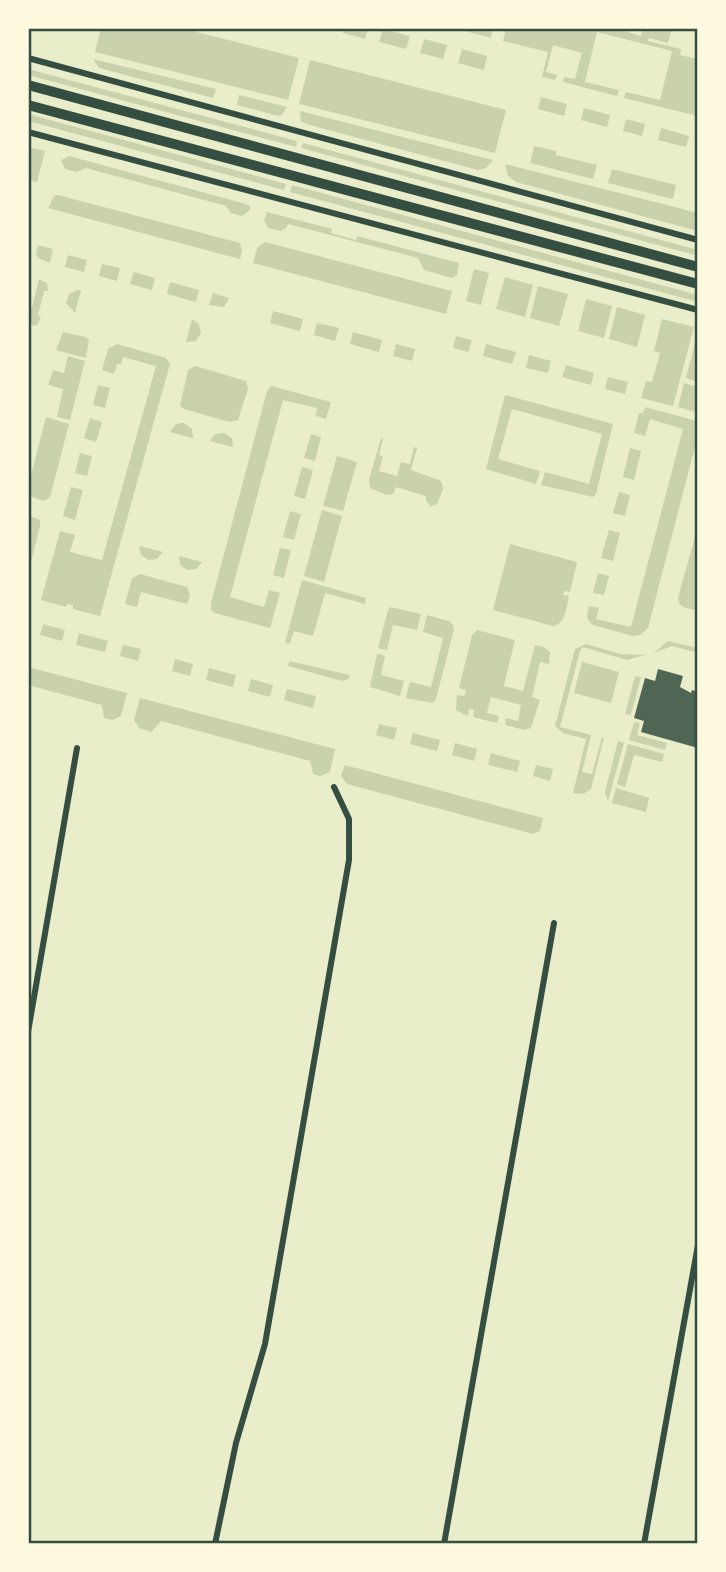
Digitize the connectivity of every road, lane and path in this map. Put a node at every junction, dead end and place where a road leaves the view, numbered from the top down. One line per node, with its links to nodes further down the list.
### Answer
1 (28, 58): 5 (street)
2 (28, 85): 6 (main road)
3 (28, 105): 7 (main road)
4 (28, 132): 8 (street)
5 (698, 240)
6 (698, 267)
7 (698, 284)
8 (698, 310)
9 (77, 748): 12 (street)
10 (334, 787): 14 (street)
11 (554, 923): 15 (street)
12 (28, 1031)
13 (698, 1245): 16 (street)
14 (215, 1544)
15 (444, 1544)
16 (644, 1544)

